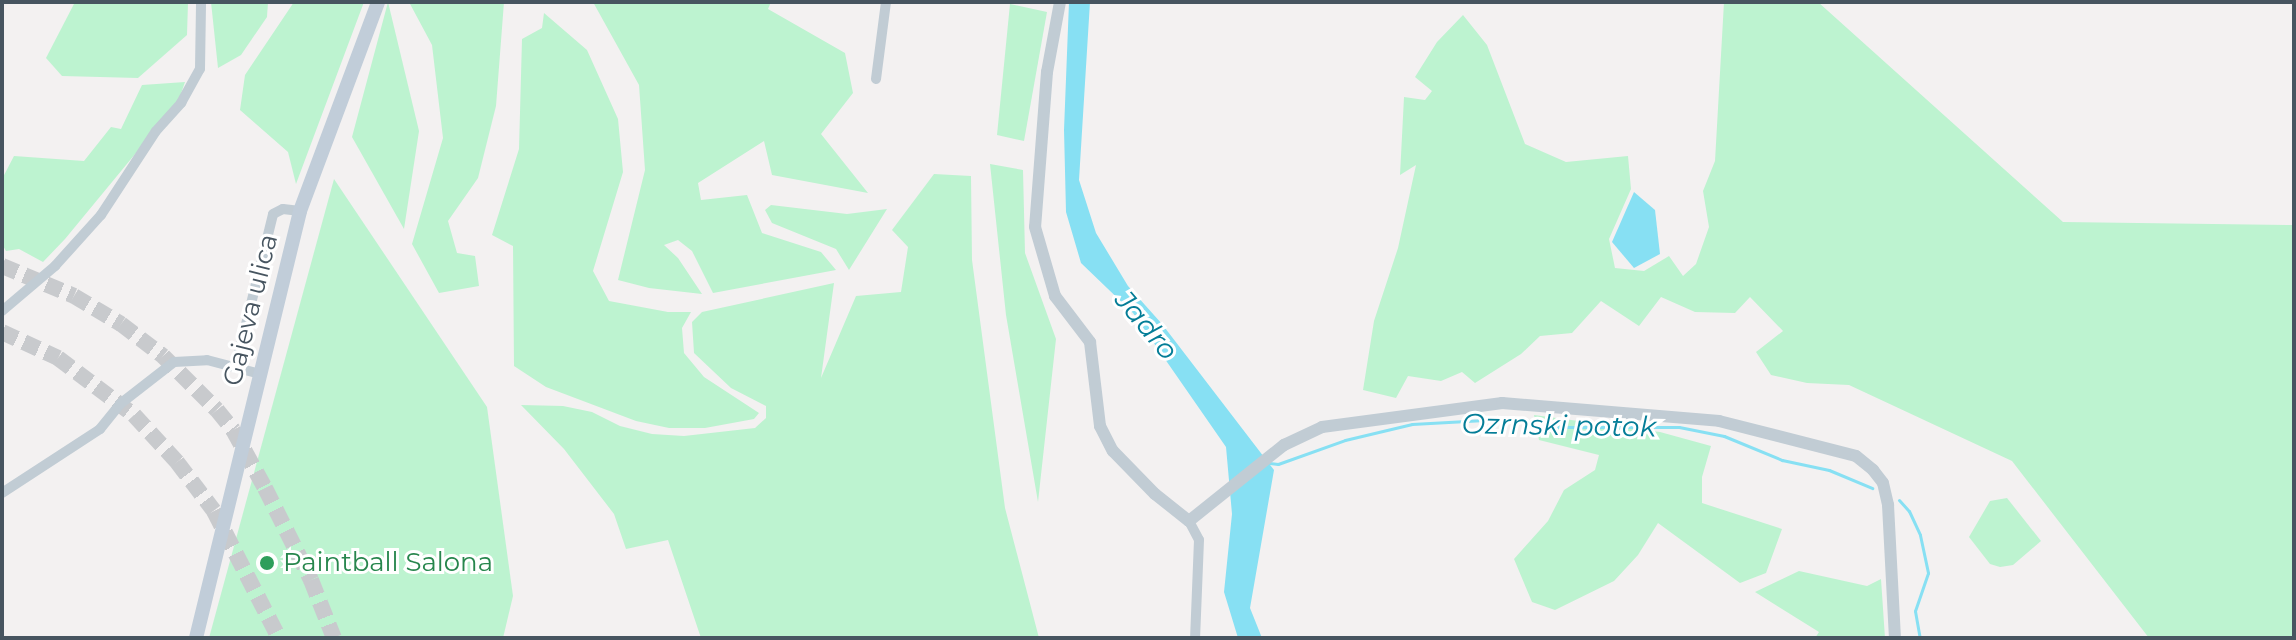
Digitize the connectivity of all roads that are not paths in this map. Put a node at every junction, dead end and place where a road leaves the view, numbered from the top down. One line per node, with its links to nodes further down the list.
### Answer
1 (201, 2): 7 (street)
2 (378, 2): 6 (main road, Gajeva ulica)
3 (886, 2): 5 (street)
4 (1060, 2): 13 (street)
5 (876, 79)
6 (300, 211): 10 (street); 11 (main road, Gajeva ulica)
7 (19, 295): 8 (street); 9 (street)
8 (2, 303)
9 (2, 311)
10 (236, 365): 11 (street); 12 (street)
11 (260, 374): 14 (main road, Gajeva ulica)
12 (2, 493)
13 (1189, 521): 15 (street); 16 (street)
14 (196, 638)
15 (1195, 638)
16 (1895, 638)

